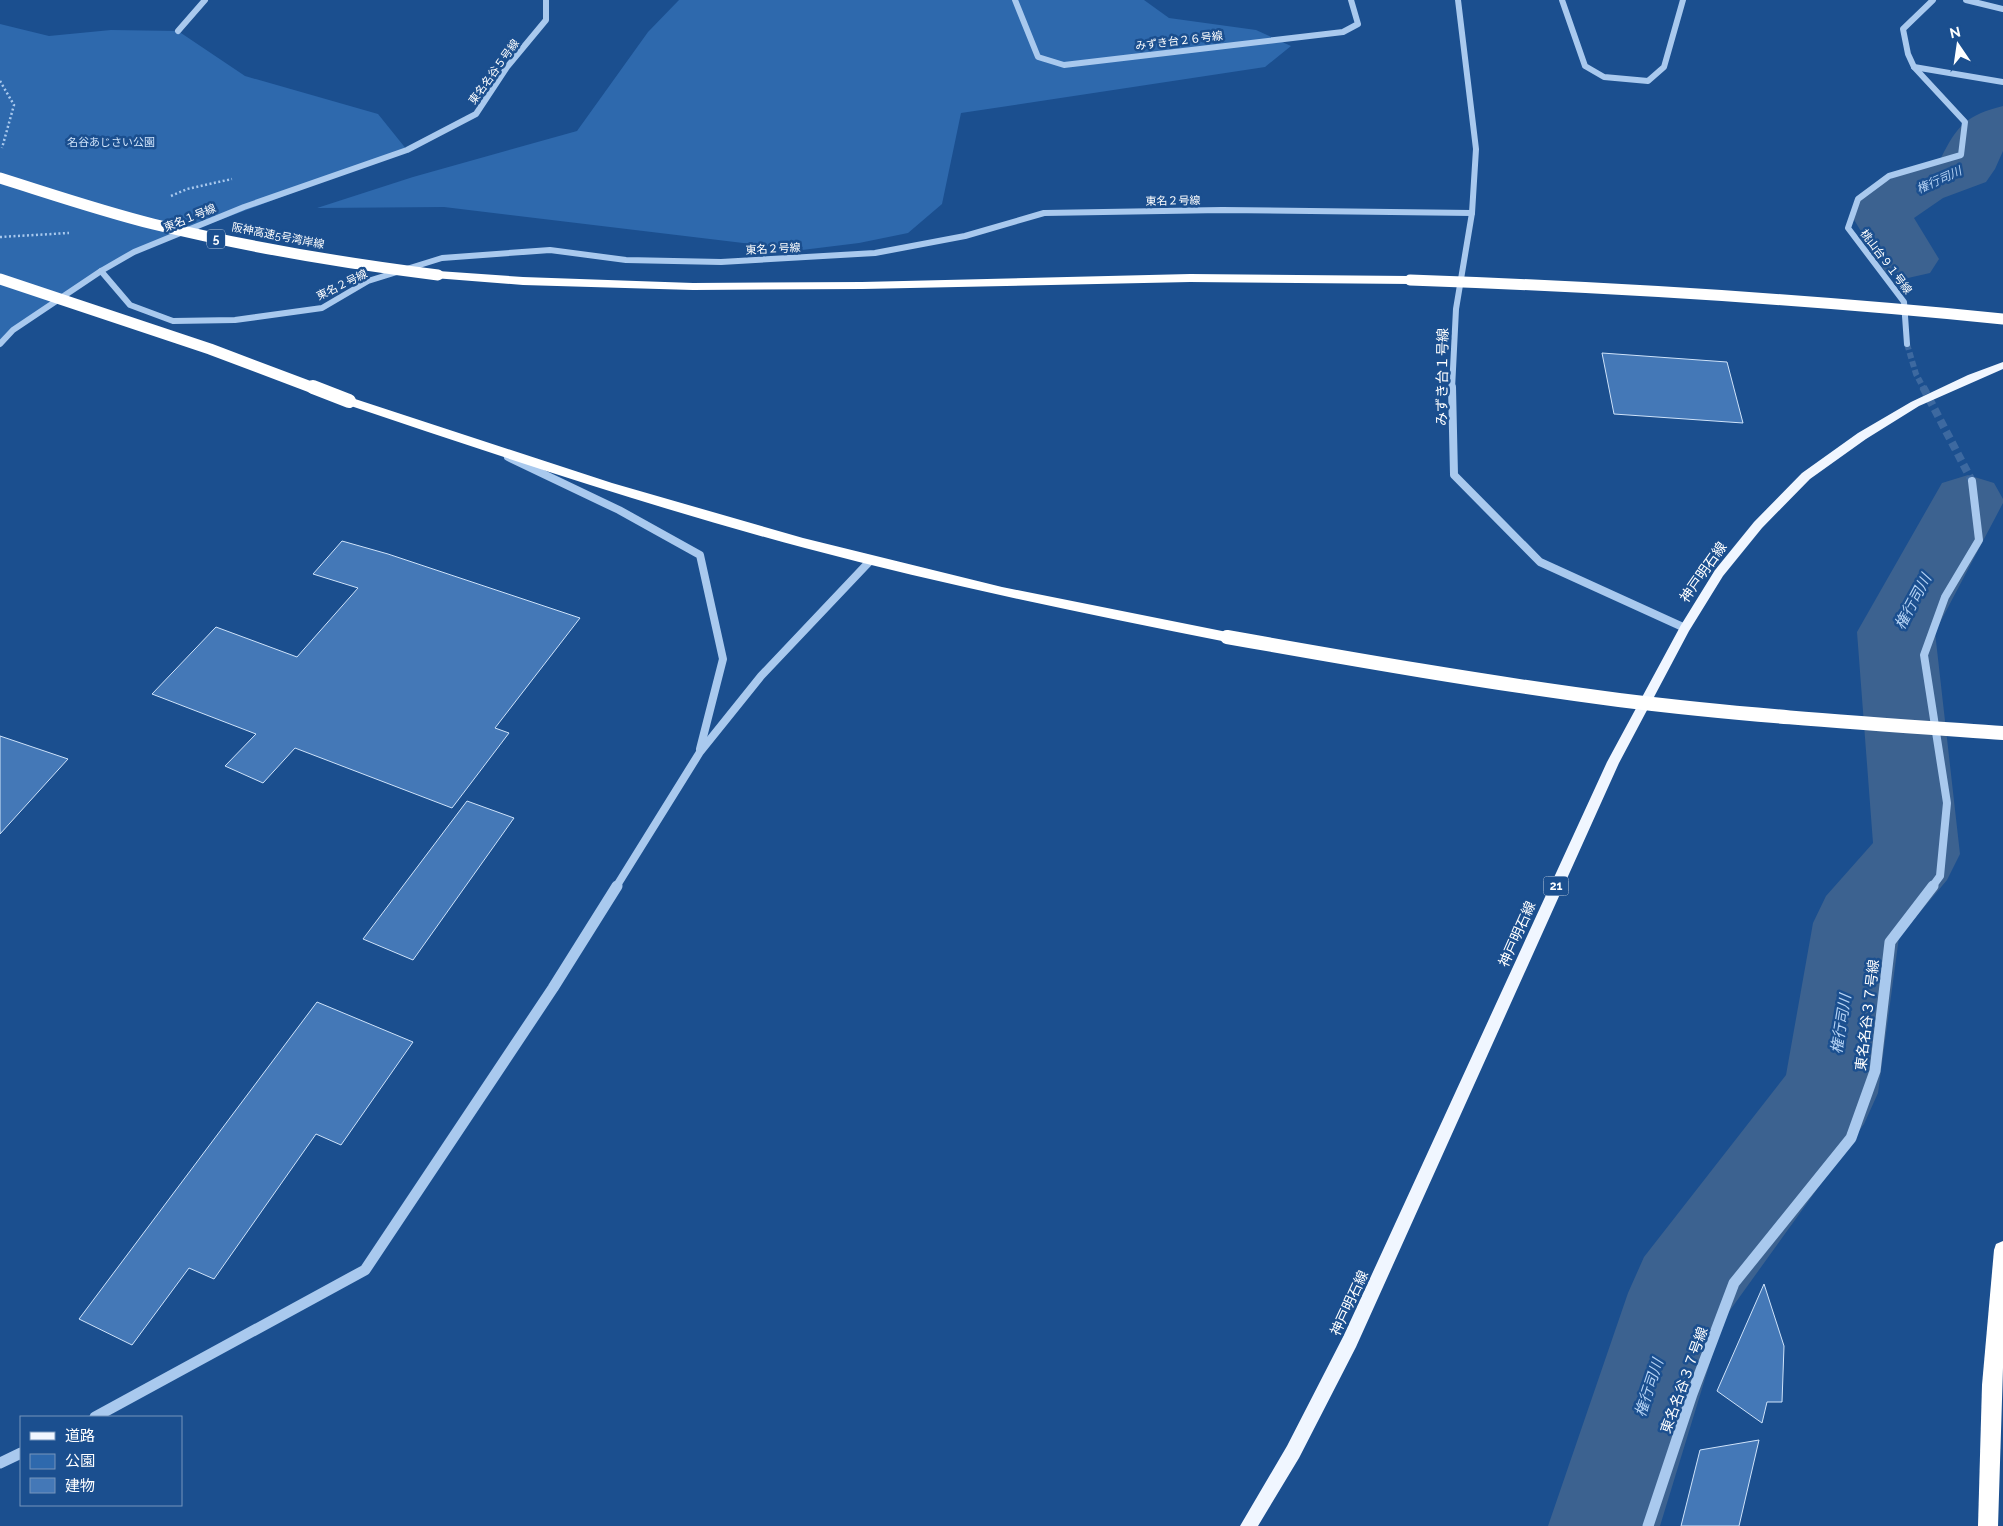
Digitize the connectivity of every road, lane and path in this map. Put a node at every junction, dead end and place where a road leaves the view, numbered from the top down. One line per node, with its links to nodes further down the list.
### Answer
1 (205, 0): 11 (street)
2 (546, 0): 17 (street, 東名名谷５号線)
3 (1015, 0): 4 (street, みずき台２６号線)
4 (1351, 0)
5 (1458, 0): 20 (street, みずき台１号線)
6 (1562, 0): 7 (street)
7 (1683, 0)
8 (1933, 0): 12 (street, 桃山台９１号線)
9 (1966, 0): 10 (street)
10 (2003, 9)
11 (178, 31)
12 (1914, 67): 14 (street); 25 (street, 桃山台９１号線)
13 (0, 82): 15 (path)
14 (2003, 82)
15 (4, 137): 16 (path); 18 (path)
16 (0, 138)
17 (407, 150): 21 (street, 東名１号線)
18 (0, 157)
19 (0, 178): 23 (highway, 阪神高速5号湾岸線 / 5, bridge)
20 (1472, 213): 21 (street, 東名２号線); 30 (street, みずき台１号線)
21 (101, 271): 24 (street, 東名１号線)
22 (0, 278): 27 (highway, bridge)
23 (2003, 319)
24 (0, 344)
25 (1907, 344)
26 (2003, 365): 30 (main road, 神戸明石線 / 21)
27 (491, 449): 29 (highway); 32 (street)
28 (1972, 480): 38 (street, 東名名谷３７号線)
29 (870, 561): 31 (highway, bridge); 32 (street)
30 (1685, 628): 37 (main road, 神戸明石線 / 21)
31 (2003, 733)
32 (700, 752): 34 (street)
33 (2003, 1250): 39 (highway)
34 (98, 1416)
35 (20, 1453): 36 (street)
36 (0, 1463)
37 (1248, 1526)
38 (1648, 1526)
39 (1988, 1526)

